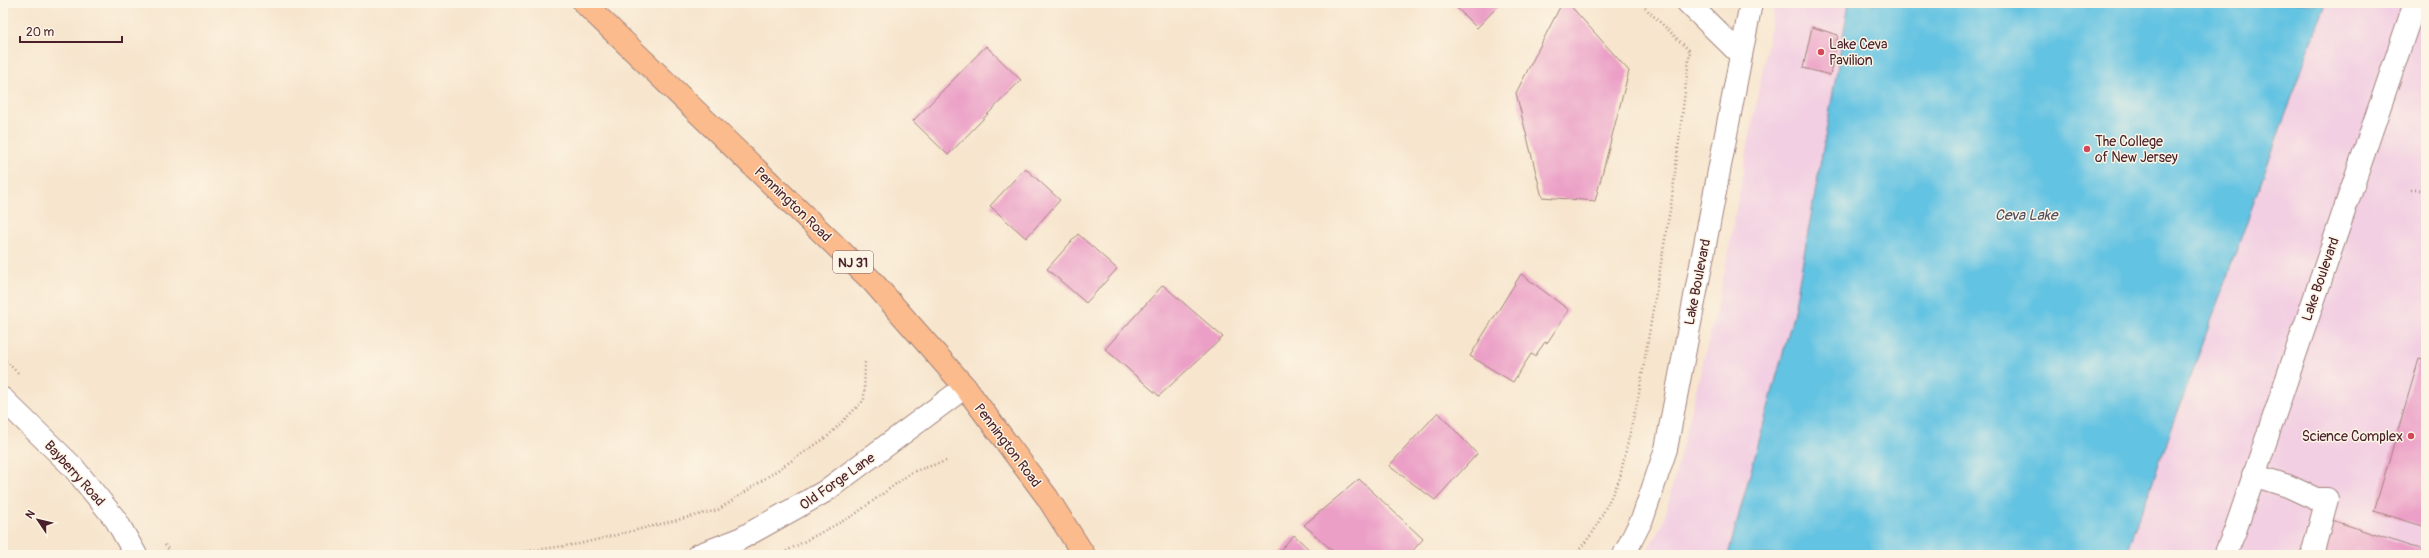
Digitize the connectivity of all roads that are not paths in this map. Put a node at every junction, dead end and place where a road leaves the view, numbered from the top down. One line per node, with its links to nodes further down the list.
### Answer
1 (584, 3): 6 (main road, Pennington Road / NJ 31)
2 (1688, 3): 5 (street)
3 (1751, 3): 5 (street, Lake Boulevard)
4 (2415, 3): 8 (street, Lake Boulevard)
5 (1741, 55): 12 (street, Lake Boulevard)
6 (965, 387): 10 (street, Old Forge Lane); 11 (main road, Pennington Road / NJ 31)
7 (3, 399): 9 (street, Bayberry Road)
8 (2253, 475): 13 (street, Lake Boulevard); 14 (street)
9 (136, 555)
10 (698, 555)
11 (1084, 555)
12 (1624, 555)
13 (2225, 555)
14 (2312, 555)

